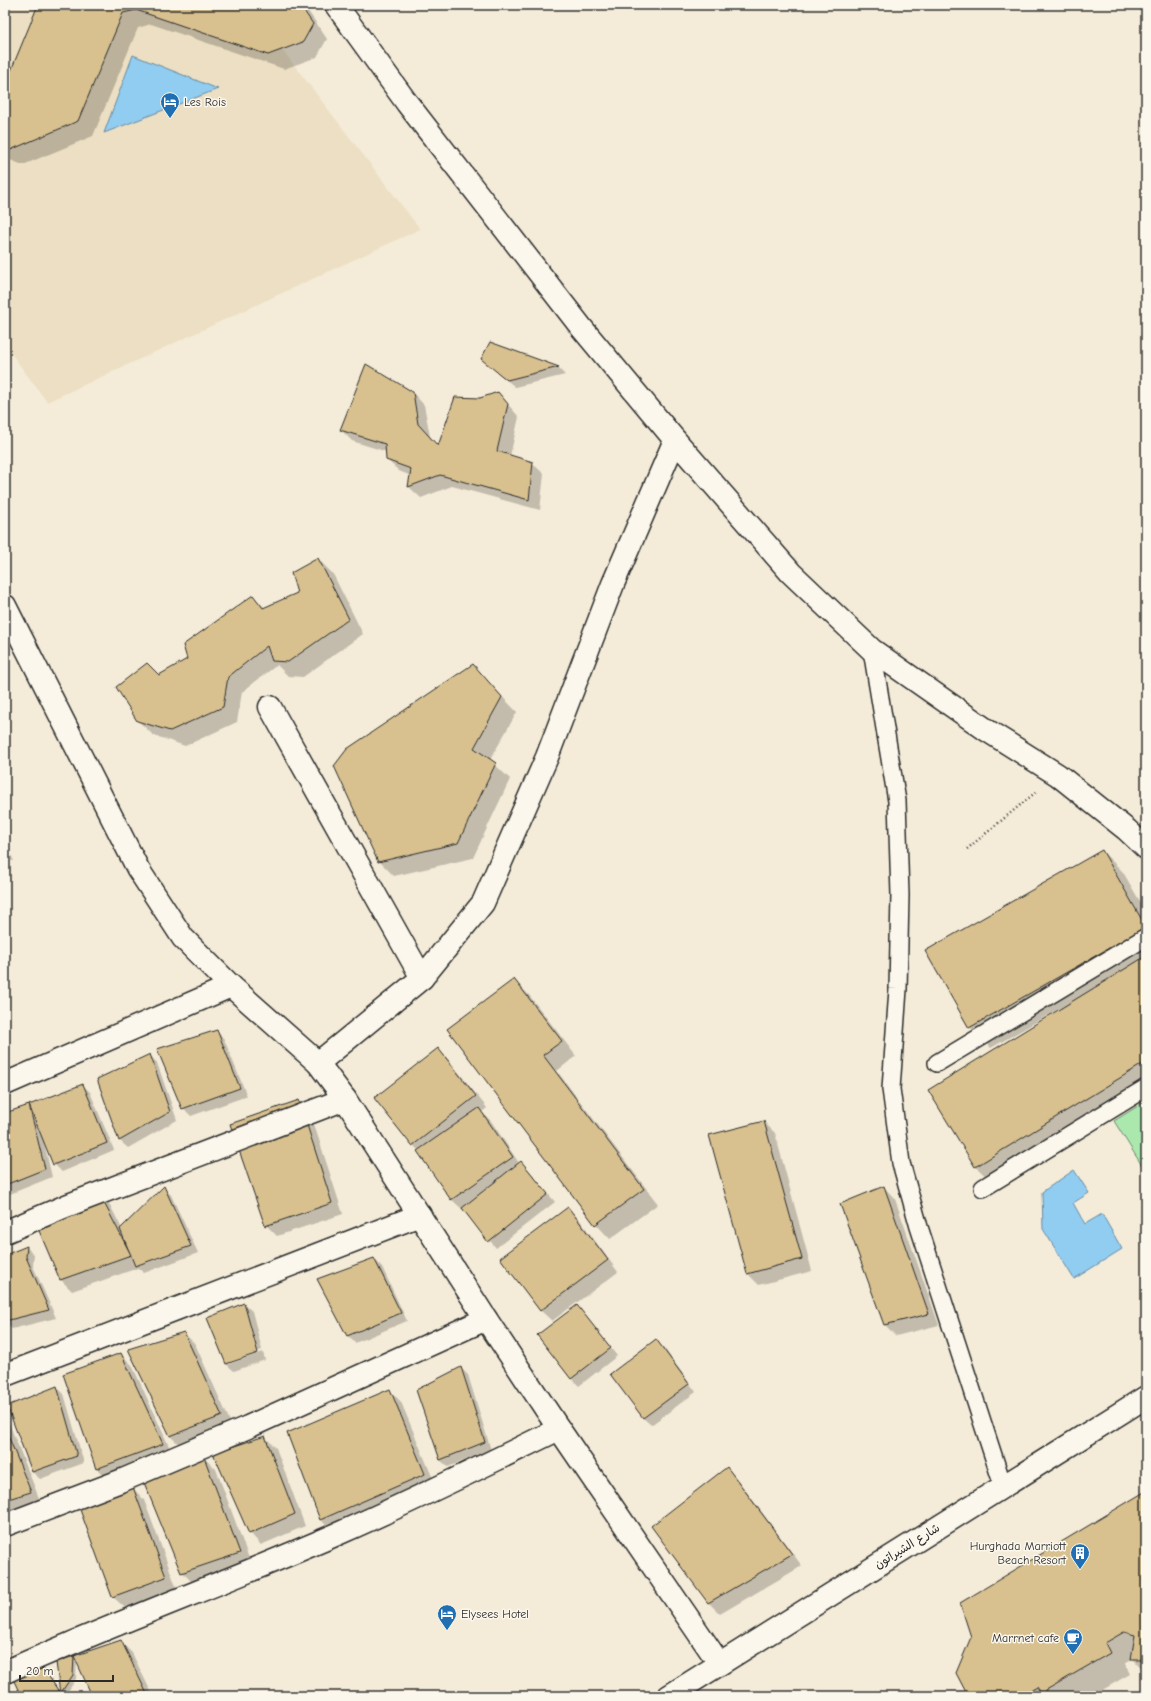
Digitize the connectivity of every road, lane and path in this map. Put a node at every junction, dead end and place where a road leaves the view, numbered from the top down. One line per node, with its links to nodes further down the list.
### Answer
1 (336, 5): 2 (street)
2 (675, 440): 4 (street); 10 (street)
3 (5, 606): 11 (street)
4 (872, 650): 6 (street); 24 (lane)
5 (270, 707): 10 (street)
6 (1058, 774): 7 (street); 8 (path)
7 (1146, 848)
8 (967, 849)
9 (1146, 937): 13 (lane)
10 (422, 978): 12 (street)
11 (232, 986): 12 (street); 14 (street)
12 (318, 1063): 16 (street)
13 (937, 1063)
14 (5, 1084)
15 (1146, 1088): 17 (lane)
16 (345, 1098): 18 (street); 19 (street)
17 (983, 1188)
18 (420, 1215): 20 (street); 21 (street)
19 (5, 1232)
20 (486, 1319): 23 (street); 25 (street)
21 (5, 1375)
22 (1146, 1397): 24 (street, شارع الشيراتون)
23 (559, 1429): 26 (street); 27 (street)
24 (1002, 1486): 26 (street, شارع الشيراتون)
25 (5, 1525)
26 (719, 1664): 28 (street, شارع الشيراتون)
27 (5, 1672)
28 (669, 1696)

